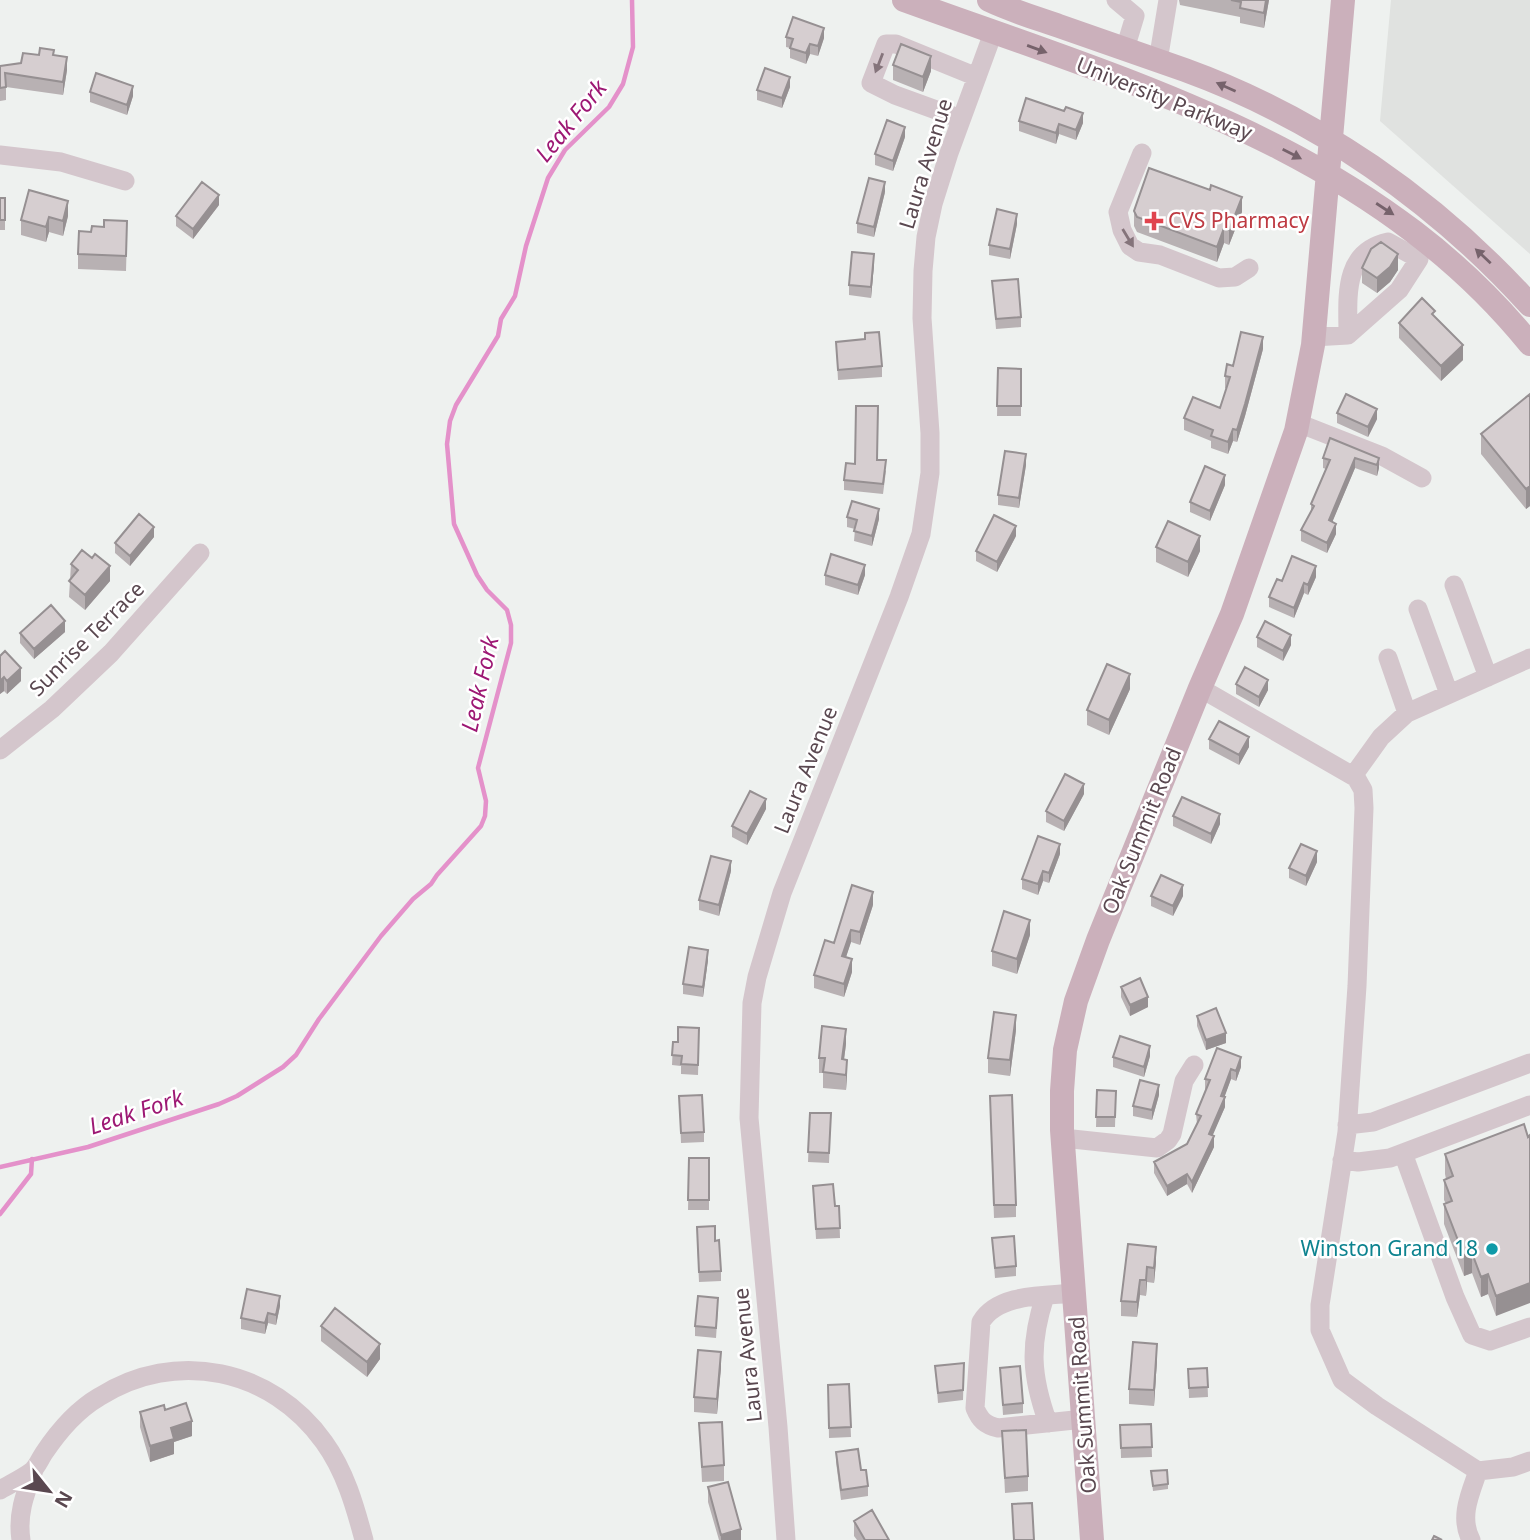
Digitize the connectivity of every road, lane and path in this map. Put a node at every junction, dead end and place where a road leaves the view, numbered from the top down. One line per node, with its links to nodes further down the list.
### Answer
1 (904, 0): 8 (main road, University Parkway)
2 (989, 0): 5 (main road, University Parkway)
3 (1116, 0): 6 (street)
4 (1343, 0): 13 (main road, Oak Summit Road)
5 (1024, 6): 9 (main road, University Parkway)
6 (1137, 8): 9 (street)
7 (1167, 10): 10 (street)
8 (993, 33): 11 (street, Laura Avenue); 16 (main road, University Parkway, one-way to 16)
9 (1125, 49): 10 (main road, University Parkway)
10 (1158, 61): 13 (main road, University Parkway, one-way to 10)
11 (977, 76): 12 (street, Laura Avenue); 12 (street, one-way to 12)
12 (961, 118): 55 (street, Laura Avenue)
13 (1331, 139): 16 (main road, Oak Summit Road); 20 (main road, University Parkway, one-way to 13)
14 (1142, 153): 19 (street, one-way to 19)
15 (0, 155): 17 (street)
16 (1328, 172): 18 (main road, University Parkway, one-way to 18); 22 (main road, Oak Summit Road)
17 (125, 181)
18 (1420, 247): 21 (street); 21 (street); 23 (main road, University Parkway)
19 (1249, 268)
20 (1530, 305)
21 (1348, 335): 22 (street)
22 (1313, 337): 24 (main road, Oak Summit Road)
23 (1530, 344)
24 (1298, 423): 25 (street); 32 (main road, Oak Summit Road)
25 (1422, 478)
26 (200, 553): 35 (street, Sunrise Terrace)
27 (1454, 585): 31 (street)
28 (1418, 609): 33 (street)
29 (1388, 657): 34 (street)
30 (1530, 658): 31 (street)
31 (1488, 677): 33 (street)
32 (1199, 688): 36 (street); 41 (main road, Oak Summit Road)
33 (1449, 694): 34 (street)
34 (1407, 713): 36 (street)
35 (0, 750)
36 (1354, 775): 40 (street)
37 (1530, 1063): 40 (street)
38 (1194, 1065): 41 (street)
39 (1530, 1105): 42 (street)
40 (1347, 1125): 43 (street)
41 (1063, 1138): 44 (main road, Oak Summit Road)
42 (1403, 1153): 43 (street); 46 (street)
43 (1342, 1160): 51 (street)
44 (1075, 1293): 45 (street); 47 (main road, Oak Summit Road)
45 (1045, 1296): 48 (street); 48 (street)
46 (1530, 1327)
47 (1084, 1419): 48 (street); 56 (main road, Oak Summit Road)
48 (1048, 1423)
49 (1530, 1461): 51 (street)
50 (34, 1470): 52 (street); 53 (street); 54 (street)
51 (1478, 1471): 57 (street)
52 (0, 1490)
53 (21, 1540)
54 (364, 1540)
55 (786, 1540)
56 (1092, 1540)
57 (1471, 1540)

